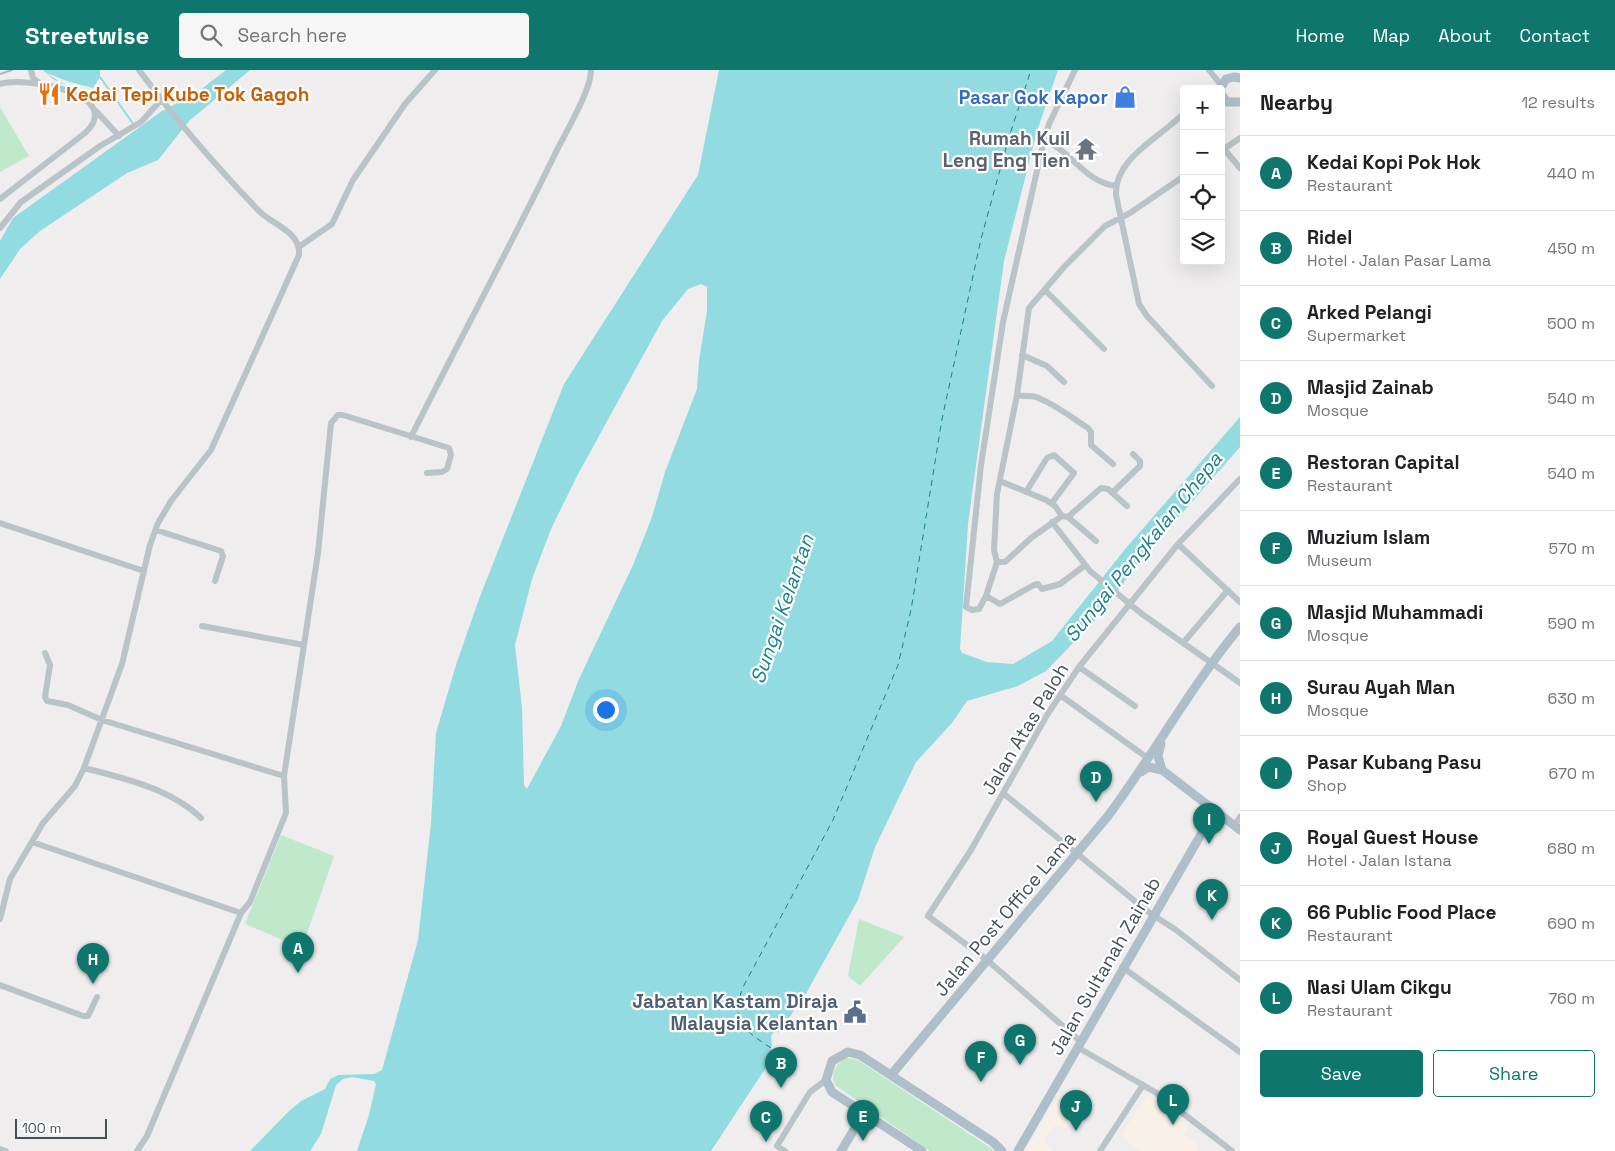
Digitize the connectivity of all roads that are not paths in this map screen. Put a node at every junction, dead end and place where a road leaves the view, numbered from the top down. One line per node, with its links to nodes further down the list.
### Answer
1 (31, 70): 10 (street)
2 (139, 70): 16 (street)
3 (434, 70): 32 (street)
4 (591, 70): 39 (street)
5 (1075, 70): 23 (street)
6 (1208, 70): 12 (street)
7 (1237, 70): 8 (main road)
8 (1230, 77): 9 (main road); 13 (main road)
9 (1240, 78)
10 (39, 82): 11 (street); 19 (street)
11 (0, 84)
12 (1216, 85)
13 (1225, 86)
14 (1225, 95): 17 (main road)
15 (1225, 96): 18 (main road)
16 (161, 101): 21 (street); 32 (street)
17 (1240, 102)
18 (1240, 108)
19 (95, 110): 21 (street); 29 (street)
20 (1180, 117): 28 (street)
21 (119, 136): 31 (street)
22 (1240, 138): 24 (street)
23 (1044, 140): 28 (street); 60 (street)
24 (1225, 148)
25 (1225, 153): 26 (street)
26 (1240, 168)
27 (1180, 179): 30 (street)
28 (1116, 186): 30 (street)
29 (0, 199)
30 (1121, 218): 33 (street); 37 (street)
31 (0, 228)
32 (300, 246): 52 (street)
33 (1045, 290): 34 (street); 35 (street)
34 (1104, 349)
35 (1022, 355): 36 (street); 38 (street)
36 (1064, 382)
37 (1212, 386)
38 (1017, 394): 41 (street); 44 (street)
39 (410, 437): 42 (street); 66 (street)
40 (1133, 454): 46 (street)
41 (1113, 464)
42 (427, 473)
43 (1240, 479): 54 (street, Jalan Atas Paloh)
44 (1000, 481): 45 (street); 55 (street)
45 (1026, 492): 47 (street); 47 (street)
46 (1112, 493): 48 (street); 49 (street)
47 (1052, 503): 49 (street)
48 (1127, 506)
49 (1065, 516): 50 (street); 53 (street)
50 (1052, 522): 55 (street); 56 (street)
51 (0, 523): 57 (street)
52 (156, 530): 57 (street); 58 (street)
53 (1096, 541)
54 (1178, 544): 59 (street); 62 (street, Jalan Atas Paloh)
55 (997, 562): 60 (street)
56 (1084, 566): 60 (street); 62 (street)
57 (144, 571): 73 (street)
58 (215, 581)
59 (1228, 590): 61 (street); 65 (street)
60 (986, 596)
61 (1240, 602)
62 (1129, 604): 65 (street); 69 (street, Jalan Atas Paloh)
63 (202, 626): 66 (street)
64 (1240, 627): 68 (main road, Jalan Post Office Lama)
65 (1183, 644): 68 (street)
66 (304, 645): 79 (street)
67 (46, 653): 73 (street)
68 (1212, 663): 70 (street); 74 (main road, Jalan Post Office Lama)
69 (1079, 667): 71 (street, Jalan Atas Paloh); 72 (street)
70 (1240, 683)
71 (1060, 695): 75 (street); 80 (street, Jalan Atas Paloh)
72 (1135, 706)
73 (102, 720): 76 (street); 79 (street)
74 (1161, 741): 75 (main road, Jalan Post Office Lama); 77 (main road)
75 (1149, 759): 78 (main road, Jalan Post Office Lama)
76 (84, 768): 83 (street); 86 (street)
77 (1162, 770): 78 (main road); 81 (main road)
78 (1141, 772): 87 (main road, Jalan Post Office Lama)
79 (284, 776): 88 (street)
80 (1003, 793): 87 (street); 91 (street, Jalan Atas Paloh)
81 (1202, 799): 84 (main road); 85 (main road)
82 (1240, 817): 85 (street)
83 (201, 818)
84 (1207, 824): 85 (main road); 89 (main road, Jalan Sultanah Zainab)
85 (1234, 825)
86 (32, 842): 88 (street); 90 (street)
87 (1077, 854): 89 (street); 91 (main road, Jalan Post Office Lama)
88 (241, 913): 104 (street)
89 (1153, 915): 92 (main road, Jalan Sultanah Zainab); 93 (street)
90 (0, 919)
91 (987, 960): 96 (street); 98 (main road, Jalan Post Office Lama)
92 (1122, 967): 96 (main road, Jalan Sultanah Zainab); 97 (street)
93 (1240, 980)
94 (0, 985): 95 (street)
95 (96, 998)
96 (1079, 1044): 100 (street); 109 (main road, Jalan Sultanah Zainab)
97 (1240, 1052)
98 (891, 1075): 99 (main road); 108 (main road)
99 (826, 1080): 101 (main road); 105 (street)
100 (1143, 1085): 110 (street); 111 (street)
101 (864, 1113): 106 (main road); 107 (main road)
102 (0, 1149): 103 (street)
103 (6, 1151)
104 (137, 1151)
105 (785, 1151)
106 (841, 1151)
107 (920, 1151)
108 (1002, 1151)
109 (1018, 1151)
110 (1100, 1151)
111 (1232, 1151)

